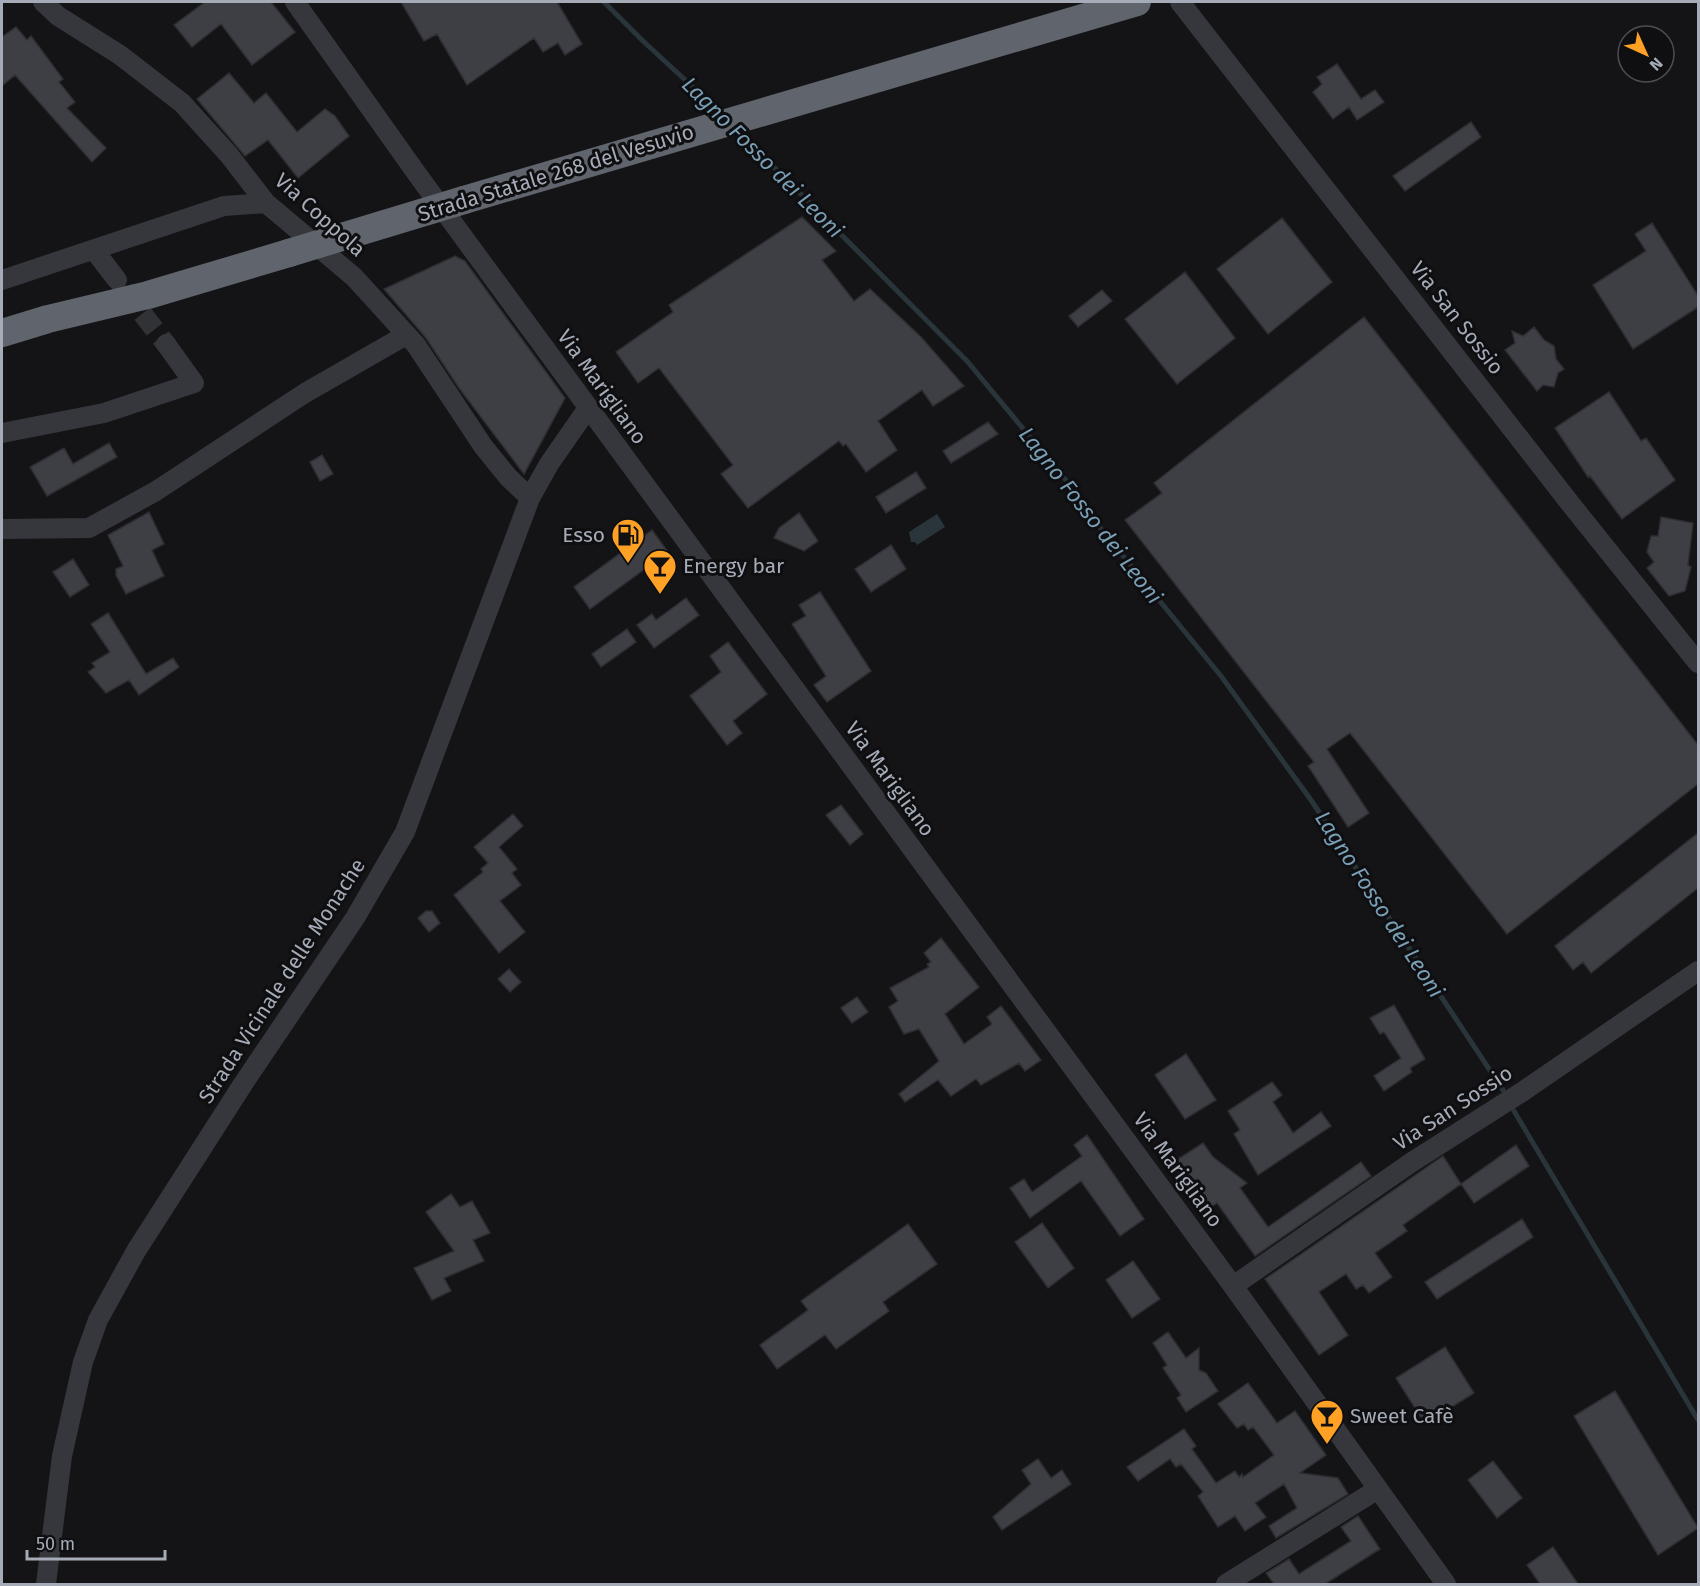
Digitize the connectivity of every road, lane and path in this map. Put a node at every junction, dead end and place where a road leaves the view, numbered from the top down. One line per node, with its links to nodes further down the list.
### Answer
1 (43, 2): 5 (street, Via Coppola)
2 (295, 2): 14 (street, Via Marigliano)
3 (1137, 2): 9 (highway, Strada Statale 268 del Vesuvio, bridge)
4 (1180, 2): 18 (street, Via San Sossio)
5 (266, 203): 6 (street); 11 (street, Via Coppola)
6 (94, 250): 7 (street); 8 (street)
7 (2, 280)
8 (117, 280)
9 (148, 296): 10 (highway, Strada Statale 268 del Vesuvio); 13 (highway, Strada Statale 268 del Vesuvio)
10 (2, 333)
11 (406, 335): 16 (street, Via Coppola); 17 (street)
12 (166, 344): 15 (street)
13 (2, 352)
14 (588, 408): 16 (street, Strada Vicinale delle Monache); 20 (street, Via Marigliano)
15 (2, 433)
16 (530, 498): 22 (street, Strada Vicinale delle Monache)
17 (2, 529)
18 (1698, 663)
19 (1698, 971): 20 (street, Via San Sossio)
20 (1233, 1286): 21 (street, Via Marigliano)
21 (1378, 1489): 23 (street); 24 (street, Via Marigliano)
22 (46, 1584)
23 (1226, 1584)
24 (1446, 1584)

